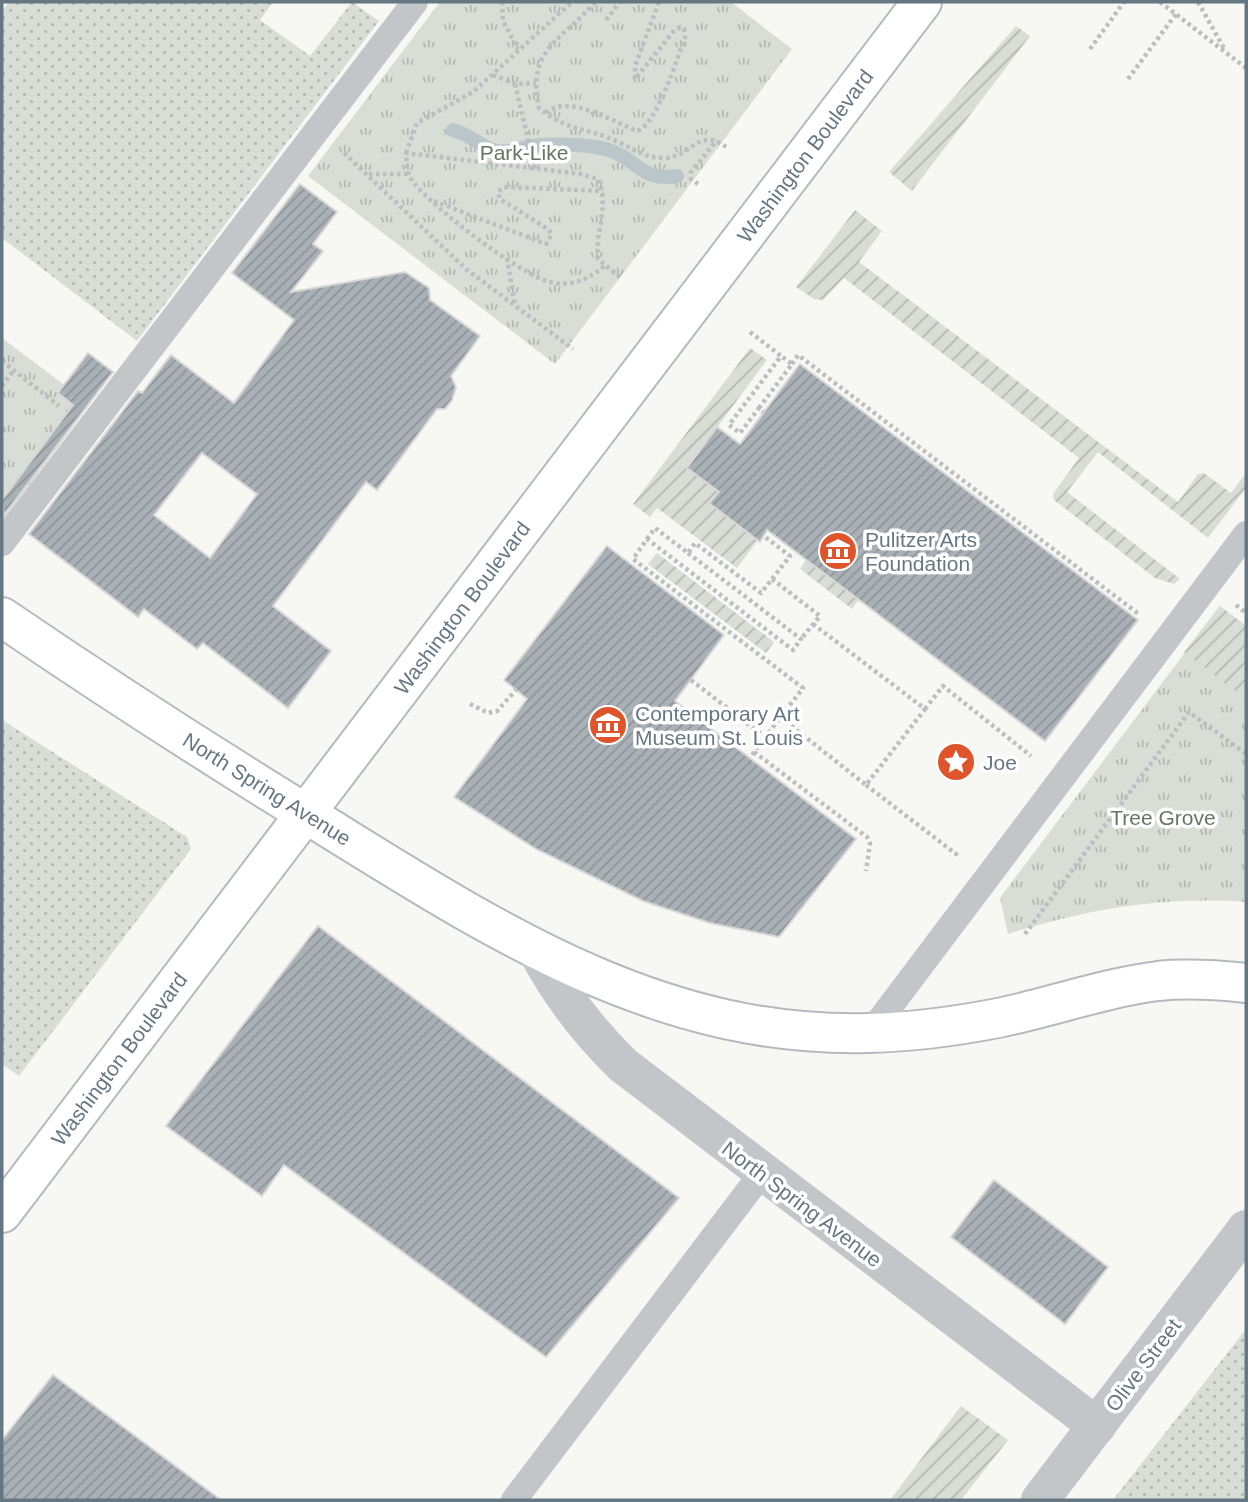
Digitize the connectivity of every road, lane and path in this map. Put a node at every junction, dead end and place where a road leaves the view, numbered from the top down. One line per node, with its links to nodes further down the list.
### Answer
1 (415, 2): 22 (lane)
2 (502, 2): 13 (path)
3 (572, 2): 13 (path)
4 (595, 2): 19 (path)
5 (620, 2): 12 (path)
6 (659, 2): 21 (path)
7 (922, 2): 65 (main road, Washington Boulevard)
8 (1124, 2): 14 (path)
9 (1160, 2): 11 (path)
10 (1198, 2): 15 (path)
11 (1176, 14): 15 (path); 18 (path)
12 (606, 20)
13 (518, 49): 17 (path)
14 (1090, 50)
15 (1226, 52): 16 (path)
16 (1246, 68)
17 (493, 75): 20 (path); 25 (path)
18 (1128, 79)
19 (536, 83): 20 (path); 21 (path)
20 (515, 84): 26 (path)
21 (546, 113): 23 (path)
22 (317, 130): 27 (path); 47 (lane)
23 (717, 140): 24 (path); 29 (path)
24 (726, 147)
25 (406, 153): 26 (path); 28 (path)
26 (535, 166): 30 (path)
27 (369, 174): 28 (path); 35 (path)
28 (408, 174): 31 (path)
29 (698, 184)
30 (603, 191): 31 (path); 33 (path)
31 (427, 198): 32 (path)
32 (507, 258): 33 (path); 35 (path)
33 (604, 265): 34 (path)
34 (621, 278)
35 (515, 306): 37 (path)
36 (750, 332): 38 (path)
37 (573, 349)
38 (781, 356): 40 (path); 40 (path)
39 (2, 361): 41 (path)
40 (792, 364): 52 (path)
41 (14, 370): 42 (path); 43 (path)
42 (2, 386)
43 (52, 415)
44 (1246, 534): 52 (lane)
45 (764, 536): 49 (path)
46 (647, 539): 48 (path); 53 (path); 58 (path)
47 (2, 543)
48 (688, 553): 49 (path); 53 (path)
49 (772, 579): 51 (path)
50 (2, 617): 65 (main road, North Spring Avenue)
51 (813, 624): 53 (path); 57 (path)
52 (1169, 636): 71 (lane)
53 (801, 639)
54 (691, 680): 59 (path)
55 (516, 691): 56 (path)
56 (470, 704)
57 (925, 709): 63 (path); 64 (path)
58 (780, 717): 59 (path); 64 (path)
59 (765, 737): 60 (path)
60 (754, 752): 62 (path); 67 (path)
61 (1246, 754): 68 (path)
62 (750, 758)
63 (1023, 766)
64 (866, 785): 66 (path)
65 (305, 814): 69 (main road, North Spring Avenue); 73 (main road, Washington Boulevard)
66 (964, 843)
67 (866, 871)
68 (1025, 933)
69 (538, 953): 71 (main road, North Spring Avenue); 72 (street, North Spring Avenue)
70 (1246, 983): 71 (main road, North Spring Avenue)
71 (870, 1033)
72 (762, 1173): 75 (street, North Spring Avenue); 76 (lane)
73 (2, 1213)
74 (1246, 1229): 75 (street, Olive Street)
75 (1097, 1426): 77 (street, Olive Street)
76 (514, 1500)
77 (1041, 1500)

